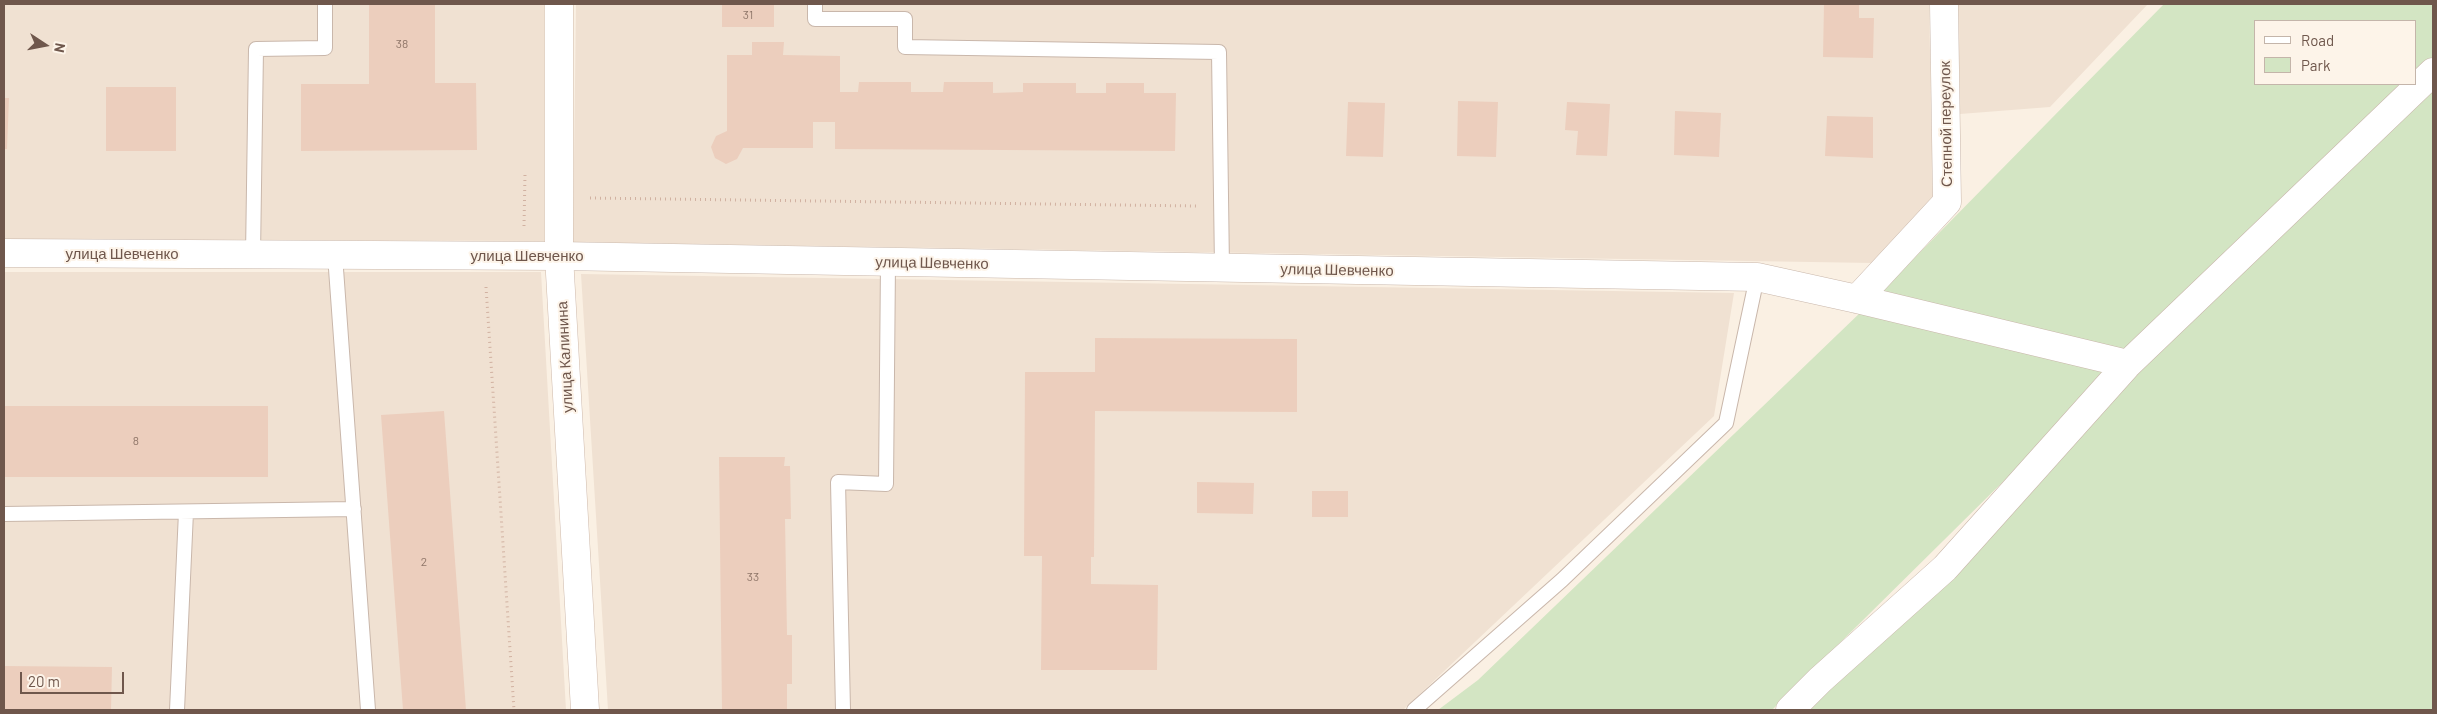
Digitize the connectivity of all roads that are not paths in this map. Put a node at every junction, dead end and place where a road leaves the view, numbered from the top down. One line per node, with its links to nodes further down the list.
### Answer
1 (325, 4): 7 (lane)
2 (559, 4): 9 (street, улица Калинина)
3 (815, 4): 11 (lane)
4 (1944, 4): 13 (street, Степной переулок)
5 (2433, 72): 14 (street)
6 (4, 253): 7 (street, улица Шевченко)
7 (253, 256): 8 (street, улица Шевченко)
8 (335, 256): 9 (street, улица Шевченко); 15 (lane)
9 (559, 256): 10 (street, улица Шевченко); 20 (street, улица Калинина)
10 (888, 262): 11 (street, улица Шевченко); 21 (lane)
11 (1222, 268): 12 (street, улица Шевченко)
12 (1757, 277): 13 (street, улица Шевченко); 22 (lane)
13 (1857, 299): 14 (street, улица Шевченко)
14 (2128, 364): 23 (street)
15 (354, 510): 16 (lane); 19 (lane)
16 (186, 512): 17 (lane); 18 (lane)
17 (4, 514)
18 (177, 710)
19 (368, 710)
20 (585, 710)
21 (843, 710)
22 (1414, 710)
23 (1790, 710)

